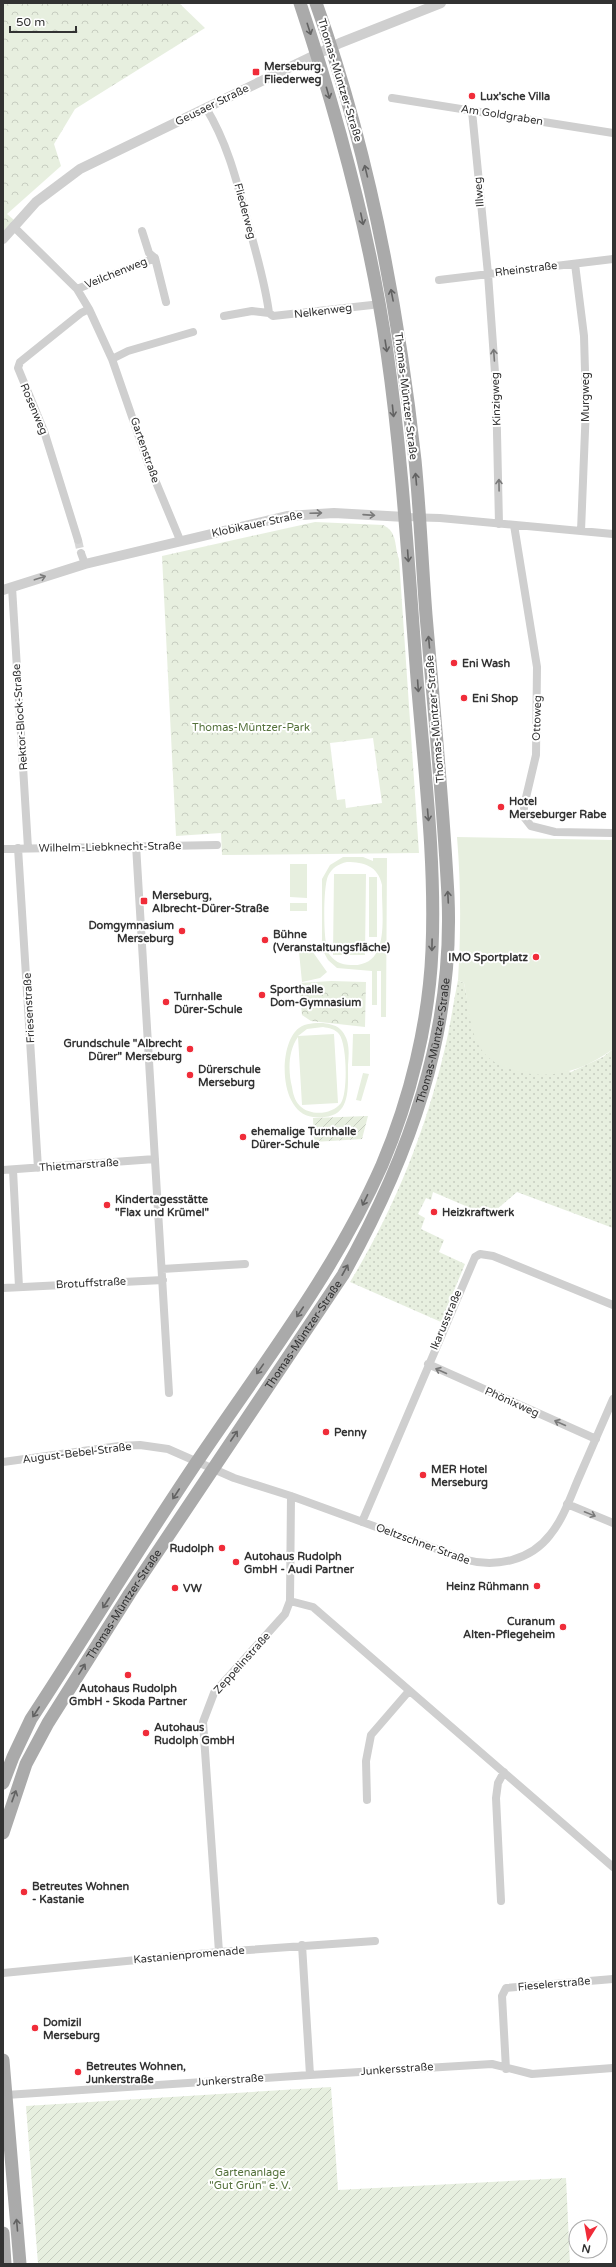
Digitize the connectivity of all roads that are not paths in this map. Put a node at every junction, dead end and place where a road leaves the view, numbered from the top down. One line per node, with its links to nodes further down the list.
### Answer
1 (300, 3): 5 (main road, Thomas-Müntzer-Straße, one-way to 5)
2 (316, 3): 4 (main road, Thomas-Müntzer-Straße)
3 (441, 3): 4 (street, Geusaer Straße)
4 (331, 48): 5 (street, Geusaer Straße); 27 (main road, Thomas-Müntzer-Straße, one-way to 4)
5 (317, 56): 7 (street, Geusaer Straße); 26 (main road, Thomas-Müntzer-Straße, one-way to 26)
6 (392, 98): 8 (street, Am Goldgraben)
7 (206, 108): 10 (street, Geusaer Straße); 22 (street, Fliederweg)
8 (472, 111): 9 (street, Am Goldgraben); 16 (street, Illweg)
9 (613, 133)
10 (13, 226): 12 (street, Geusaer Straße); 18 (street, Gartenstraße)
11 (142, 231): 13 (street, Veilchenweg)
12 (3, 239)
13 (155, 258): 18 (street, Veilchenweg); 19 (street, Veilchenweg)
14 (613, 259): 15 (street, Rheinstraße)
15 (575, 264): 16 (street, Rheinstraße); 30 (street, Murgweg)
16 (488, 274): 17 (street, Rheinstraße); 28 (street, Kinzigweg, one-way to 16)
17 (439, 280)
18 (77, 289): 21 (street, Gartenstraße)
19 (166, 302)
20 (372, 305): 22 (street, Nelkenweg)
21 (89, 309): 25 (street, Gartenstraße); 32 (street, Rosenweg)
22 (271, 315): 23 (street, Nelkenweg)
23 (224, 316)
24 (193, 332): 25 (street)
25 (112, 359): 33 (street, Gartenstraße)
26 (404, 517): 27 (street, Klobikauer Straße); 33 (street, Klobikauer Straße, one-way to 26); 57 (main road, Thomas-Müntzer-Straße, one-way to 57)
27 (420, 518): 28 (street, Klobikauer Straße); 59 (main road, Thomas-Müntzer-Straße, one-way to 27)
28 (500, 524): 29 (street, Klobikauer Straße)
29 (514, 525): 30 (street, Klobikauer Straße); 37 (street, Ottoweg)
30 (581, 531): 31 (street, Klobikauer Straße)
31 (613, 534)
32 (78, 540)
33 (180, 540): 35 (street, Klobikauer Straße)
34 (82, 554): 35 (street)
35 (84, 564): 36 (street, Klobikauer Straße, one-way to 35)
36 (8, 588): 41 (street, Rektor-Block-Straße)
37 (613, 833)
38 (136, 845): 39 (street, Wilhelm-Liebknecht-Straße); 41 (street, Wilhelm-Liebknecht-Straße); 43 (street)
39 (218, 845)
40 (18, 848): 41 (street, Wilhelm-Liebknecht-Straße); 42 (street, Wilhelm-Liebknecht-Straße); 44 (street, Friesenstraße)
41 (28, 848)
42 (3, 849)
43 (155, 1159): 44 (street, Thietmarstraße); 48 (street)
44 (38, 1168): 46 (street, Thietmarstraße)
45 (3, 1170): 46 (street, Thietmarstraße)
46 (13, 1170): 50 (street)
47 (244, 1264): 48 (street)
48 (162, 1269): 49 (street)
49 (163, 1280): 50 (street, Brotuffstraße); 54 (street)
50 (19, 1287): 51 (street, Brotuffstraße)
51 (3, 1288)
52 (613, 1306): 53 (street, Ikarusstraße)
53 (428, 1364): 56 (street, Phönixweg, one-way to 53); 62 (street, Ikarusstraße)
54 (169, 1393)
55 (613, 1399): 56 (street, Oeltzschner Straße)
56 (596, 1439): 61 (street, Oeltzschner Straße)
57 (197, 1461): 58 (street, August-Bebel-Straße); 59 (street, Oeltzschner Straße); 67 (main road, Thomas-Müntzer-Straße, one-way to 67)
58 (3, 1462)
59 (212, 1469): 60 (street, Oeltzschner Straße); 69 (main road, Thomas-Müntzer-Straße, one-way to 59)
60 (291, 1496): 62 (street, Oeltzschner Straße); 64 (street, Zeppelinstraße)
61 (567, 1504): 62 (street, Oeltzschner Straße); 63 (street, one-way to 63)
62 (362, 1522)
63 (613, 1523)
64 (290, 1600): 65 (street); 74 (street, Zeppelinstraße)
65 (409, 1692): 66 (street); 68 (street)
66 (504, 1772): 70 (street); 71 (street)
67 (3, 1783)
68 (367, 1800)
69 (3, 1833)
70 (613, 1867)
71 (500, 1901)
72 (375, 1941): 73 (street, Kastanienpromenade)
73 (302, 1945): 74 (street, Kastanienpromenade); 80 (street)
74 (219, 1952): 75 (street, Kastanienpromenade)
75 (3, 1973)
76 (613, 1979): 79 (street, Fieselerstraße)
77 (3, 2060): 81 (main road)
78 (613, 2068): 79 (street, Junkersstraße)
79 (506, 2069): 80 (street, Junkersstraße)
80 (310, 2075): 81 (street, Junkerstraße)
81 (6, 2095): 84 (main road, one-way to 81)
82 (3, 2234): 83 (main road)
83 (6, 2264)
84 (20, 2264)

